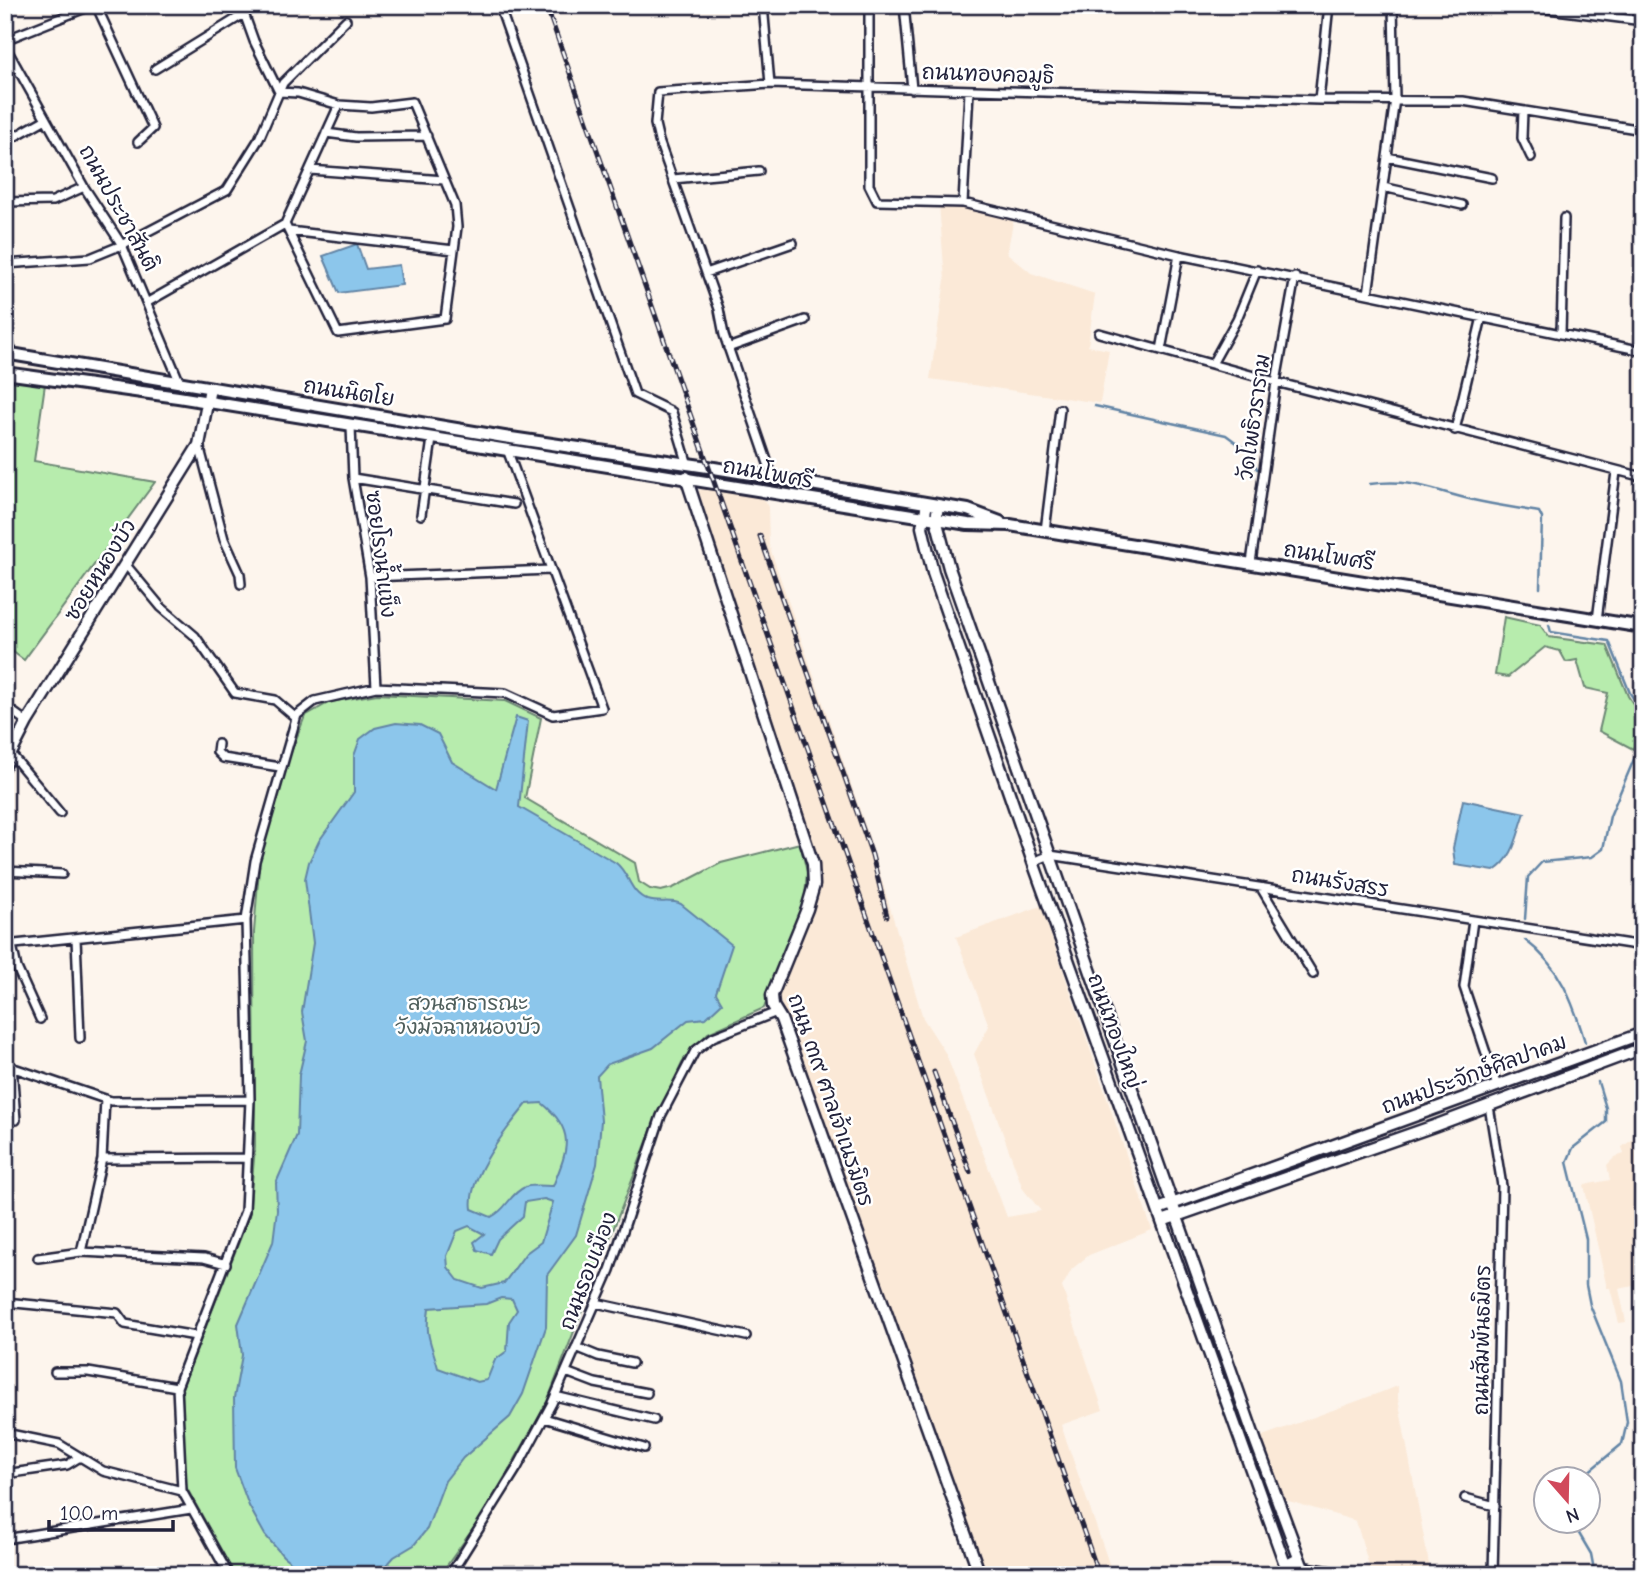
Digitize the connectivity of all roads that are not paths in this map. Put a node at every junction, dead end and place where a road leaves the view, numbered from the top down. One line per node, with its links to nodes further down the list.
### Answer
1 (94, 5): 13 (street); 30 (street)
2 (240, 5): 10 (street)
3 (499, 5): 77 (street)
4 (763, 5): 16 (street)
5 (869, 5): 17 (street)
6 (904, 5): 18 (street)
7 (1329, 5): 22 (street)
8 (1392, 5): 21 (street)
9 (1516, 5): 12 (street)
10 (244, 14): 15 (street); 19 (street)
11 (346, 20): 19 (street)
12 (1643, 21)
13 (5, 40)
14 (5, 46): 25 (street, ถนนประชาสันติ)
15 (155, 69)
16 (770, 84): 17 (street, ถนนทองคอมูธิ); 36 (street, ถนนทองคอมูธิ)
17 (871, 88): 18 (street, ถนนทองคอมูธิ); 41 (street)
18 (912, 89): 20 (street, ถนนทองคอมูธิ)
19 (279, 92): 23 (street); 46 (street)
20 (969, 92): 22 (street, ถนนทองคอมูธิ); 41 (street)
21 (1395, 99): 22 (street, ถนนทองคอมูธิ); 24 (street, ถนนทองคอมูธิ); 31 (street)
22 (1319, 100)
23 (339, 105): 27 (street); 28 (street)
24 (1523, 111): 26 (street, ถนนทองคอมูธิ); 32 (street)
25 (46, 119): 29 (street); 38 (street, ถนนประชาสันติ)
26 (1643, 130)
27 (326, 133): 28 (street); 33 (street)
28 (427, 135): 37 (street)
29 (5, 142)
30 (138, 142)
31 (1387, 157): 35 (street); 39 (street)
32 (1531, 157)
33 (310, 170): 37 (street); 44 (street)
34 (759, 171): 36 (street)
35 (1492, 178)
36 (673, 179): 51 (street)
37 (444, 180): 47 (street)
38 (84, 187): 40 (street); 46 (street, ถนนประชาสันติ)
39 (1383, 187): 42 (street); 53 (street)
40 (5, 202)
41 (963, 203): 48 (street)
42 (1462, 205)
43 (1564, 218): 59 (street)
44 (287, 228): 47 (street); 47 (street); 54 (street)
45 (793, 243): 51 (street)
46 (122, 245): 49 (street); 54 (street, ถนนประชาสันติ)
47 (454, 250)
48 (1179, 255): 50 (street); 61 (street)
49 (5, 264)
50 (1257, 270): 52 (street); 64 (street)
51 (706, 273): 60 (street)
52 (1295, 277): 53 (street); 66 (street, วัดโพธิวราราม)
53 (1368, 294): 56 (street)
54 (148, 302): 67 (street, ถนนประชาสันติ)
55 (5, 317): 63 (street)
56 (1482, 317): 59 (street); 73 (street)
57 (805, 320): 60 (street)
58 (1099, 333): 61 (street)
59 (1561, 334): 62 (street)
60 (728, 348): 82 (street)
61 (1161, 350): 64 (street)
62 (1643, 351)
63 (8, 353): 67 (main road, ถนนนิตโย)
64 (1212, 364): 66 (street)
65 (5, 373): 69 (main road, ถนนนิตโย)
66 (1276, 382): 73 (street); 93 (street, วัดโพธิวราราม)
67 (180, 383): 68 (main road, ถนนนิตโย); 69 (main road, ถนนประชาสันติ)
68 (210, 388): 70 (street, ซอยหนองบัว); 77 (main road, ถนนนิตโย)
69 (178, 397): 70 (main road, ถนนนิตโย)
70 (208, 403): 72 (main road, ถนนนิตโย); 75 (street, ซอยหนองบัว)
71 (1060, 409): 92 (street)
72 (351, 426): 74 (main road, ถนนนิตโย); 81 (street, ซอยโรงน้ำแข็ง)
73 (1455, 430): 78 (street)
74 (432, 439): 76 (main road, ถนนนิตโย); 83 (street)
75 (199, 445): 94 (street, ซอยหนองบัว); 99 (street)
76 (505, 451): 79 (main road, ถนนนิตโย); 96 (street)
77 (688, 465): 79 (main road); 82 (main road, ถนนโพศรี)
78 (1616, 472): 80 (street); 100 (street)
79 (685, 477): 89 (main road, ถนนโพศรี); 122 (street, ถนน ๓๙ ศาลเจ้าเนรมิตร)
80 (1643, 477)
81 (353, 478): 83 (street); 98 (street, ซอยโรงน้ำแข็ง)
82 (773, 478): 84 (main road, ถนนโพศรี)
83 (425, 490): 85 (street); 88 (street)
84 (892, 499): 86 (main road, ถนนโพศรี); 87 (main road)
85 (514, 504)
86 (933, 505): 87 (main road, ถนนโพศรี); 89 (street, ถนนทองใหญ่); 90 (street, ถนนทองใหญ่)
87 (968, 510): 91 (main road, ถนนโพศรี)
88 (421, 514)
89 (923, 517): 90 (main road, ถนนโพศรี); 97 (street, ถนนทองใหญ่)
90 (936, 519): 91 (main road, ถนนโพศรี); 95 (street, ถนนทองใหญ่)
91 (1010, 525): 92 (main road, ถนนโพศรี)
92 (1045, 531): 93 (main road, ถนนโพศรี)
93 (1251, 563): 100 (main road, ถนนโพศรี)
94 (126, 565): 104 (street); 105 (street, ซอยหนองบัว)
95 (949, 568): 97 (street); 111 (street, ถนนทองใหญ่)
96 (550, 570): 98 (street); 102 (street)
97 (933, 573): 112 (street, ถนนทองใหญ่)
98 (370, 577): 102 (street, ซอยโรงน้ำแข็ง)
99 (241, 584)
100 (1597, 620): 101 (main road, ถนนโพศรี)
101 (1643, 627)
102 (376, 687): 104 (street)
103 (5, 705): 105 (street)
104 (296, 718): 109 (street)
105 (27, 722): 107 (street, ซอยหนองบัว)
106 (218, 744): 109 (street)
107 (11, 754): 108 (street, ซอยหนองบัว); 110 (street)
108 (5, 765)
109 (280, 767): 116 (street)
110 (60, 813)
111 (1050, 855): 112 (street); 115 (street, ถนนรังสรร); 142 (street, ถนนทองใหญ่)
112 (1033, 862): 143 (street, ถนนทองใหญ่)
113 (5, 871): 114 (street)
114 (62, 874)
115 (1261, 888): 117 (street, ถนนรังสรร); 121 (street)
116 (246, 920): 118 (street); 133 (street)
117 (1473, 920): 120 (street, ถนนรังสรร); 130 (street)
118 (76, 938): 119 (street); 125 (street)
119 (9, 945): 123 (street)
120 (1643, 946)
121 (1313, 974)
122 (777, 1012): 150 (street, ถนนรอบเมือง); 178 (street, ถนน ๓๙ ศาลเจ้าเนรมิตร)
123 (40, 1019)
124 (1643, 1032): 126 (street, ถนนประจักษ์ศิลปาคม)
125 (80, 1038)
126 (1606, 1046): 128 (street); 130 (street, ถนนประจักษ์ศิลปาคม)
127 (1643, 1048): 128 (street, ถนนประจักษ์ศิลปาคม)
128 (1611, 1061): 134 (street, ถนนประจักษ์ศิลปาคม)
129 (9, 1065): 132 (street); 135 (street)
130 (1497, 1086): 131 (street, ถนนประจักษ์ศิลปาคม)
131 (1483, 1091): 134 (street); 136 (street, ถนนประจักษ์ศิลปาคม)
132 (105, 1099): 133 (street); 140 (street)
133 (250, 1100): 139 (street)
134 (1489, 1106): 138 (street, ถนนประจักษ์ศิลปาคม); 168 (street, ถนนสัมพันธมิตร)
135 (16, 1120)
136 (1345, 1141): 137 (street, ถนนประจักษ์ศิลปาคม); 138 (street)
137 (1319, 1151): 141 (street); 142 (street, ถนนประจักษ์ศิลปาคม)
138 (1350, 1156): 141 (street, ถนนประจักษ์ศิลปาคม)
139 (247, 1158): 140 (street); 148 (street)
140 (102, 1159): 146 (street)
141 (1324, 1166): 144 (street, ถนนประจักษ์ศิลปาคม)
142 (1172, 1204): 143 (street, ถนนประจักษ์ศิลปาคม); 144 (street, ถนนทองใหญ่)
143 (1158, 1209): 145 (street, ถนนทองใหญ่)
144 (1177, 1216): 145 (street, ถนนประจักษ์ศิลปาคม); 170 (street, ถนนทองใหญ่)
145 (1162, 1221): 171 (street, ถนนทองใหญ่)
146 (81, 1252): 147 (street); 148 (street)
147 (38, 1258)
148 (226, 1264): 151 (street)
149 (5, 1302): 151 (street)
150 (596, 1303): 152 (street); 153 (street, ถนนรอบเมือง)
151 (196, 1336): 157 (street)
152 (746, 1336)
153 (576, 1348): 154 (street); 155 (street, ถนนรอบเมือง)
154 (632, 1363)
155 (566, 1372): 158 (street); 159 (street, ถนนรอบเมือง)
156 (55, 1373): 157 (street)
157 (177, 1387): 166 (street)
158 (647, 1393)
159 (555, 1396): 160 (street, ถนนรอบเมือง); 161 (street)
160 (544, 1418): 163 (street); 176 (street, ถนนรอบเมือง)
161 (654, 1420)
162 (5, 1433): 164 (street)
163 (644, 1448)
164 (80, 1457): 165 (street); 166 (street)
165 (5, 1474)
166 (182, 1491): 169 (street)
167 (1465, 1498): 168 (street)
168 (1494, 1506): 180 (street, ถนนสัมพันธมิตร)
169 (191, 1508): 172 (street); 175 (street)
170 (1285, 1520): 171 (street); 174 (street, ถนนทองใหญ่)
171 (1270, 1526): 173 (street, ถนนทองใหญ่)
172 (5, 1538)
173 (1288, 1571): 174 (street)
174 (1302, 1571): 179 (street)
175 (228, 1573): 177 (street)
176 (455, 1573)
177 (214, 1575)
178 (979, 1575)
179 (1346, 1575)
180 (1493, 1575)

